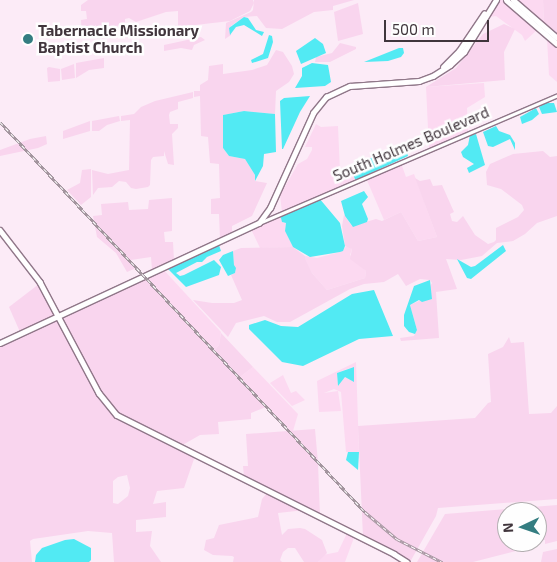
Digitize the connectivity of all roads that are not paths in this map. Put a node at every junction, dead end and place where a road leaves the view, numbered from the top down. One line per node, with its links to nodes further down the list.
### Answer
1 (494, 0): 7 (main road)
2 (506, 0): 5 (highway)
3 (513, 0): 4 (highway)
4 (557, 38)
5 (557, 44)
6 (557, 95): 8 (main road, South Holmes Boulevard)
7 (267, 214): 8 (main road); 9 (main road)
8 (274, 216): 9 (main road, South Holmes Boulevard)
9 (259, 223): 11 (main road, South Holmes Boulevard)
10 (0, 230): 11 (main road)
11 (58, 316): 12 (main road, South Holmes Boulevard); 13 (main road)
12 (0, 342)
13 (407, 562)

